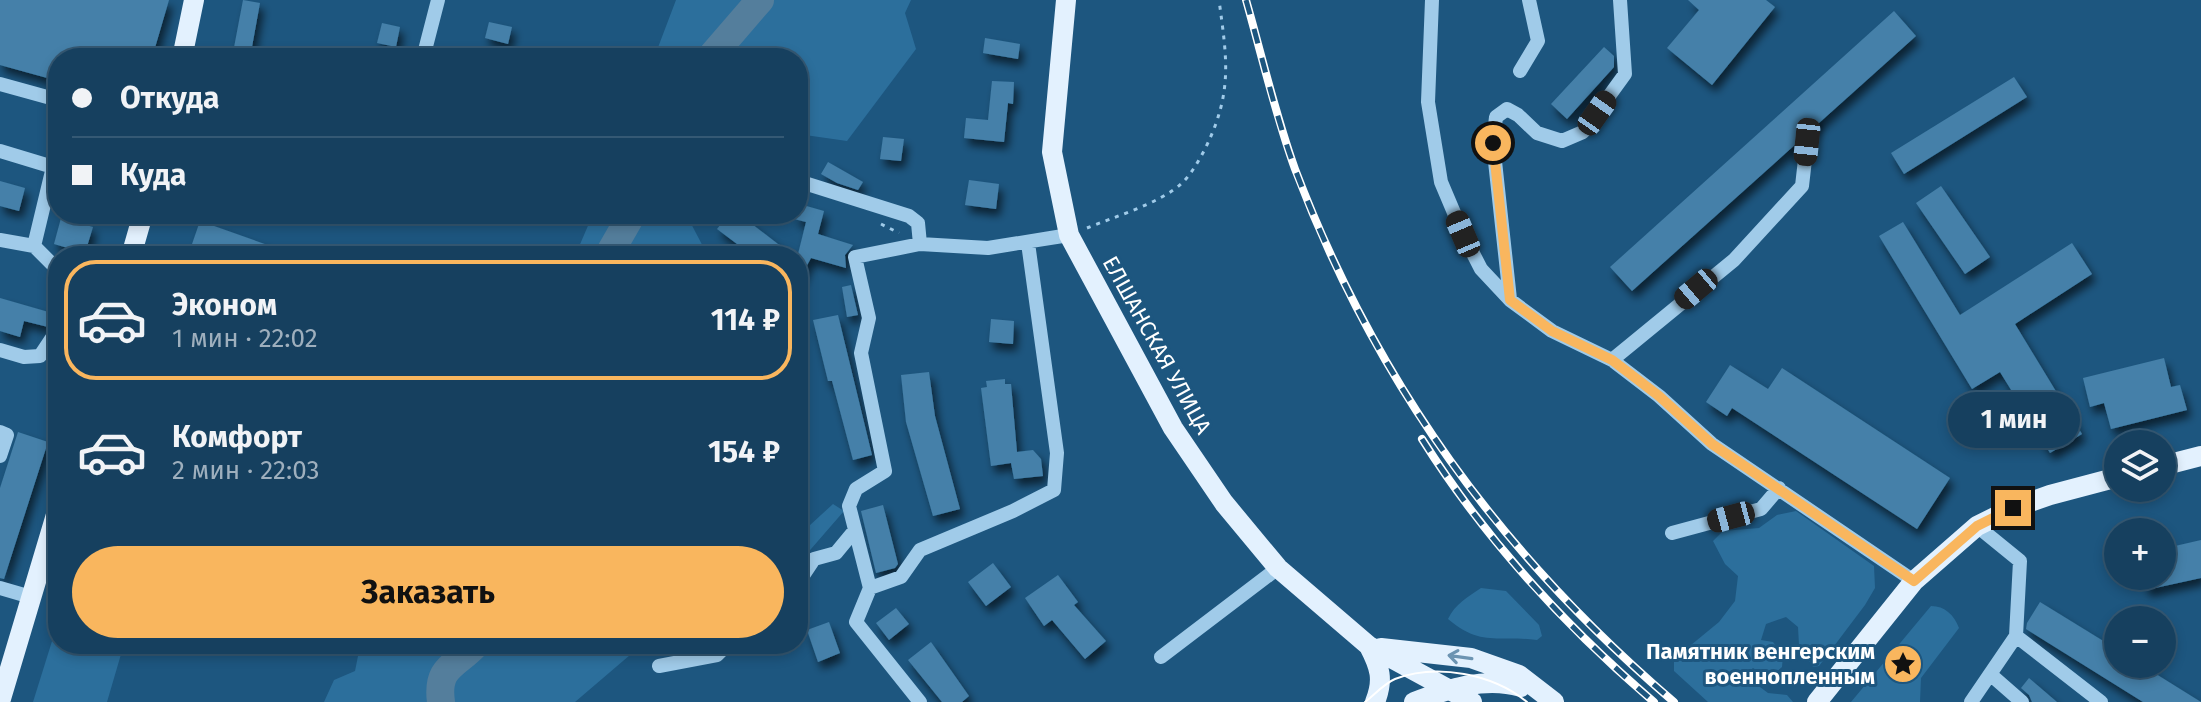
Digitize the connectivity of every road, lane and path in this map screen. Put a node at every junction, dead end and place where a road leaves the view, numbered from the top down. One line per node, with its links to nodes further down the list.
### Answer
1 (194, 0): 8 (main road)
2 (438, 0): 9 (street)
3 (1066, 0): 19 (main road, ЕЛШАНСКАЯ УЛИЦА)
4 (1219, 0): 19 (path)
5 (1432, 0): 26 (street)
6 (1529, 0): 10 (street)
7 (1620, 0): 26 (street)
8 (184, 48)
9 (426, 48)
10 (1520, 71)
11 (0, 84): 12 (street)
12 (48, 97)
13 (1807, 142): 29 (street)
14 (0, 151): 15 (street)
15 (48, 165)
16 (808, 184): 22 (street)
17 (48, 188): 23 (street)
18 (140, 224): 24 (main road)
19 (1069, 235): 21 (street); 41 (main road, ЕЛШАНСКАЯ УЛИЦА)
20 (0, 240): 23 (street)
21 (1028, 243): 22 (street); 44 (street)
22 (920, 244): 37 (street)
23 (34, 246): 25 (street)
24 (134, 246)
25 (48, 260)
26 (1510, 300): 29 (street)
27 (48, 347): 28 (street)
28 (0, 350)
29 (1612, 360): 35 (street)
30 (0, 432): 31 (street)
31 (0, 456)
32 (2201, 456): 33 (main road)
33 (2176, 462)
34 (2104, 481): 36 (main road)
35 (1779, 488): 38 (street); 42 (street)
36 (1977, 526): 42 (main road); 46 (street)
37 (855, 530): 40 (street); 44 (street)
38 (1672, 533)
39 (48, 541): 45 (main road)
40 (808, 568)
41 (1278, 568): 47 (main road, ЕЛШАНСКАЯ УЛИЦА); 49 (street)
42 (1914, 581): 59 (main road)
43 (0, 588): 45 (street)
44 (870, 588): 55 (street)
45 (31, 597): 54 (main road)
46 (2016, 636): 51 (street); 62 (street)
47 (1369, 646): 52 (main road, ЕЛШАНСКАЯ УЛИЦА); 53 (main road, one-way to 47); 56 (main road)
48 (718, 654): 50 (street)
49 (1161, 657)
50 (659, 666)
51 (1990, 674): 60 (street); 61 (street)
52 (1446, 690): 53 (main road); 57 (main road); 58 (main road, ЕЛШАНСКАЯ УЛИЦА)
53 (1549, 698)
54 (0, 702)
55 (920, 702)
56 (1375, 702)
57 (1414, 702)
58 (1472, 702)
59 (1817, 702)
60 (1971, 702)
61 (2022, 702)
62 (2101, 702)

